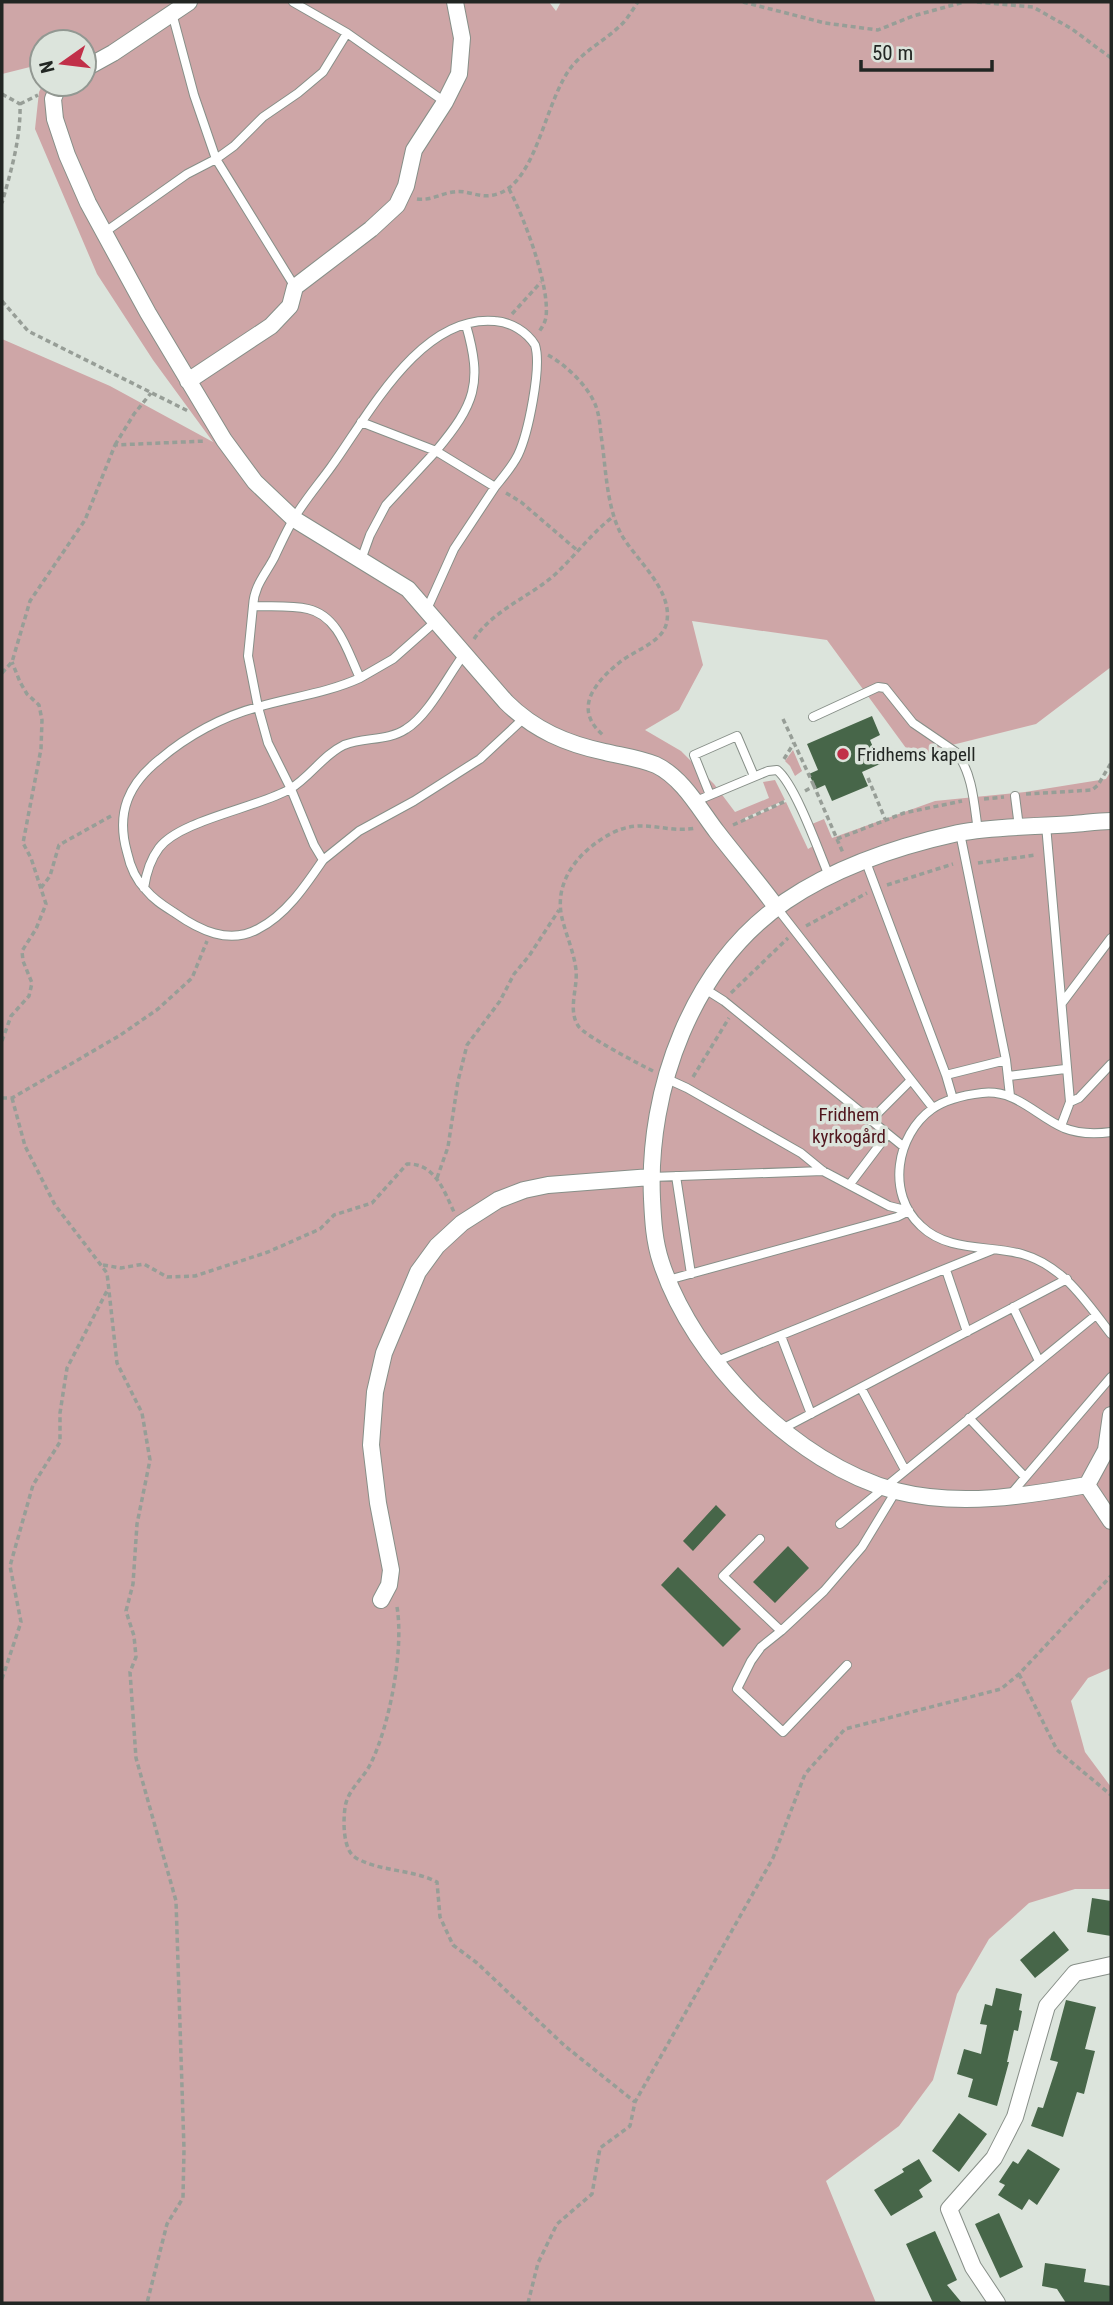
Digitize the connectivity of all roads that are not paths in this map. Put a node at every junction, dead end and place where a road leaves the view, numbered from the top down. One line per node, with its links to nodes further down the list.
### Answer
1 (189, 2): 4 (street)
2 (293, 2): 5 (lane)
3 (455, 2): 8 (street)
4 (172, 13): 6 (street); 9 (lane)
5 (347, 33): 8 (lane); 9 (lane)
6 (98, 62)
7 (53, 98): 10 (street)
8 (445, 102): 11 (street)
9 (216, 159): 10 (lane); 11 (lane)
10 (105, 232): 13 (street)
11 (295, 287): 13 (street)
12 (466, 325): 14 (lane); 15 (lane); 16 (lane)
13 (188, 381): 17 (street)
14 (361, 422): 15 (lane); 17 (lane)
15 (436, 451): 16 (lane); 18 (lane)
16 (495, 487): 20 (lane)
17 (294, 519): 18 (street); 19 (lane)
18 (361, 560): 20 (street)
19 (253, 606): 22 (lane); 23 (lane)
20 (431, 615): 21 (street); 22 (lane)
21 (465, 653): 25 (street); 27 (lane)
22 (360, 678): 23 (lane)
23 (258, 707): 27 (lane); 38 (lane)
24 (813, 717): 33 (lane)
25 (523, 719): 29 (street); 35 (lane)
26 (754, 776): 29 (lane); 29 (lane); 37 (lane)
27 (291, 789): 35 (lane); 38 (lane)
28 (1015, 796): 32 (lane)
29 (702, 799): 39 (street)
30 (1111, 821): 31 (street)
31 (1046, 825): 32 (street); 42 (lane)
32 (1019, 827): 33 (street)
33 (978, 831): 34 (street)
34 (960, 833): 36 (street); 43 (lane)
35 (323, 860): 38 (lane)
36 (866, 862): 37 (street); 46 (lane)
37 (829, 876): 39 (street)
38 (144, 888)
39 (777, 908): 41 (street); 49 (lane)
40 (1111, 938): 42 (lane)
41 (705, 989): 48 (street); 54 (lane)
42 (1062, 1003): 45 (lane)
43 (1006, 1060): 46 (lane); 47 (lane)
44 (1111, 1064): 52 (lane)
45 (1065, 1069): 47 (lane); 52 (lane)
46 (946, 1076): 51 (lane)
47 (1009, 1076): 50 (lane)
48 (666, 1079): 59 (lane); 61 (street)
49 (910, 1080): 53 (lane); 54 (lane)
50 (1010, 1096): 51 (lane); 55 (lane)
51 (953, 1099): 53 (lane)
52 (1069, 1102): 55 (lane)
53 (933, 1108): 58 (lane)
54 (870, 1121): 57 (lane)
55 (1061, 1126): 56 (lane)
56 (1111, 1132)
57 (887, 1135): 58 (lane); 62 (lane)
58 (904, 1147): 63 (lane)
59 (823, 1171): 60 (lane); 62 (lane)
60 (676, 1176): 61 (lane); 66 (lane)
61 (652, 1177): 68 (street); 90 (street)
62 (850, 1184): 63 (lane)
63 (909, 1211): 64 (lane); 66 (lane)
64 (995, 1249): 65 (lane); 67 (lane)
65 (946, 1270): 71 (lane); 73 (lane)
66 (691, 1274): 68 (lane)
67 (1067, 1279): 69 (lane); 70 (lane)
68 (668, 1280): 74 (street)
69 (1013, 1307): 71 (lane); 75 (lane)
70 (1096, 1315): 72 (lane); 75 (lane)
71 (967, 1332): 77 (lane)
72 (1111, 1334)
73 (781, 1336): 74 (lane); 78 (lane)
74 (717, 1361): 81 (street)
75 (1039, 1361): 80 (lane)
76 (1111, 1377): 83 (lane)
77 (861, 1388): 78 (lane); 82 (lane)
78 (811, 1414): 81 (lane)
79 (1111, 1415): 84 (street)
80 (969, 1418): 82 (lane); 83 (lane)
81 (781, 1430): 85 (street)
82 (905, 1470): 85 (lane)
83 (1025, 1477): 86 (lane)
84 (1087, 1485): 86 (street); 87 (street)
85 (890, 1488): 86 (street); 88 (lane); 91 (lane)
86 (1009, 1498)
87 (1111, 1521)
88 (840, 1524)
89 (760, 1539): 91 (lane)
90 (381, 1600)
91 (781, 1632): 92 (lane)
92 (847, 1665)
93 (1111, 1965): 94 (street)
94 (997, 2303)

